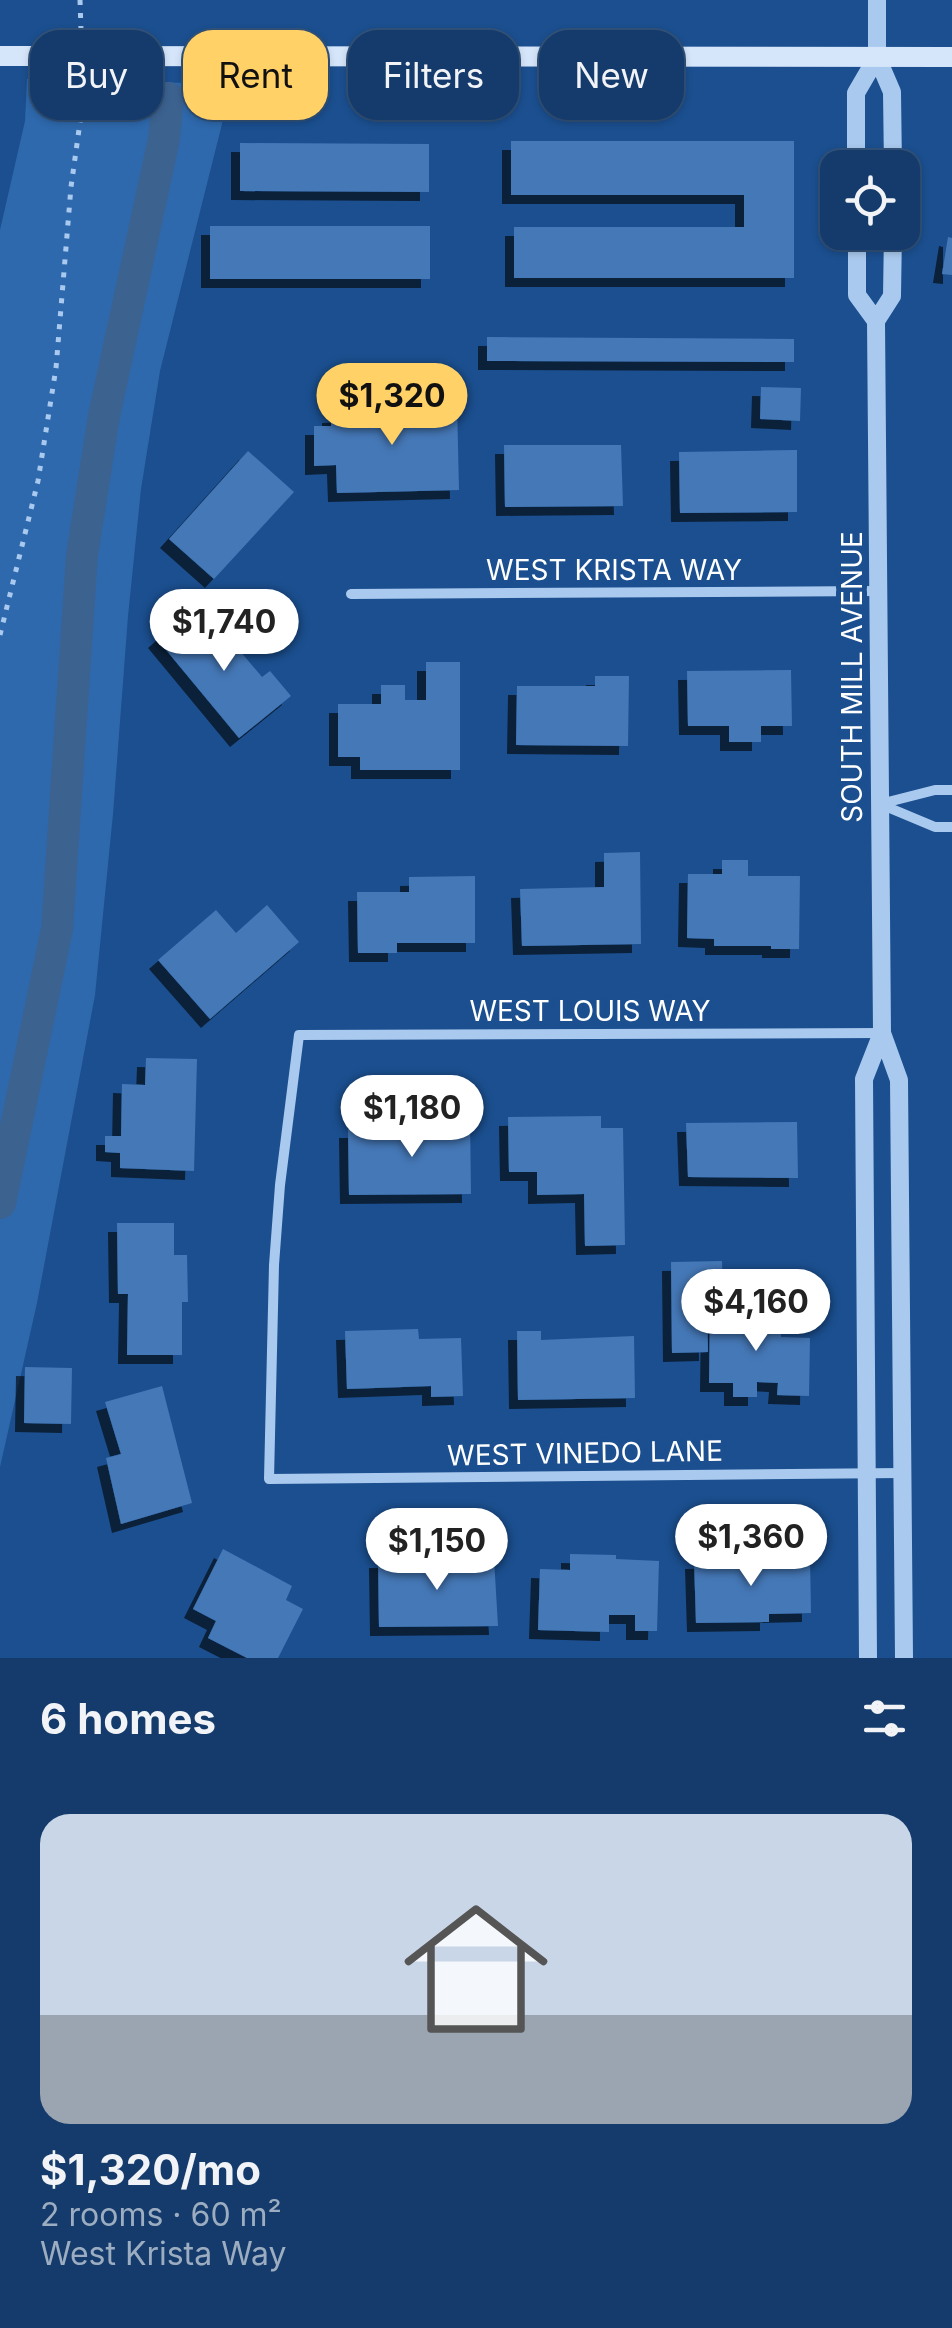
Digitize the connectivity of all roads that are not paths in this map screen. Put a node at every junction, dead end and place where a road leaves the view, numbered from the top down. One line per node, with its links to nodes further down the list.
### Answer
1 (876, 0): 3 (street)
2 (0, 56): 3 (main road)
3 (876, 57): 4 (main road); 5 (street); 6 (street)
4 (952, 57)
5 (856, 150)
6 (893, 150)
7 (857, 250): 9 (street, SOUTH MILL AVENUE)
8 (892, 250): 9 (street, SOUTH MILL AVENUE)
9 (876, 321): 10 (street, SOUTH MILL AVENUE)
10 (878, 591): 11 (street, WEST KRISTA WAY); 13 (street, SOUTH MILL AVENUE)
11 (350, 594)
12 (952, 790): 13 (street)
13 (880, 804): 14 (street); 15 (street, SOUTH MILL AVENUE)
14 (952, 827)
15 (882, 1032): 16 (street, SOUTH MILL AVENUE); 17 (street, SOUTH MILL AVENUE); 18 (street, WEST LOUIS WAY)
16 (867, 1473): 17 (street, WEST VINEDO LANE); 18 (street, WEST VINEDO LANE); 19 (street, SOUTH MILL AVENUE)
17 (902, 1473): 20 (street, SOUTH MILL AVENUE)
18 (269, 1479)
19 (868, 1658)
20 (904, 1658)

